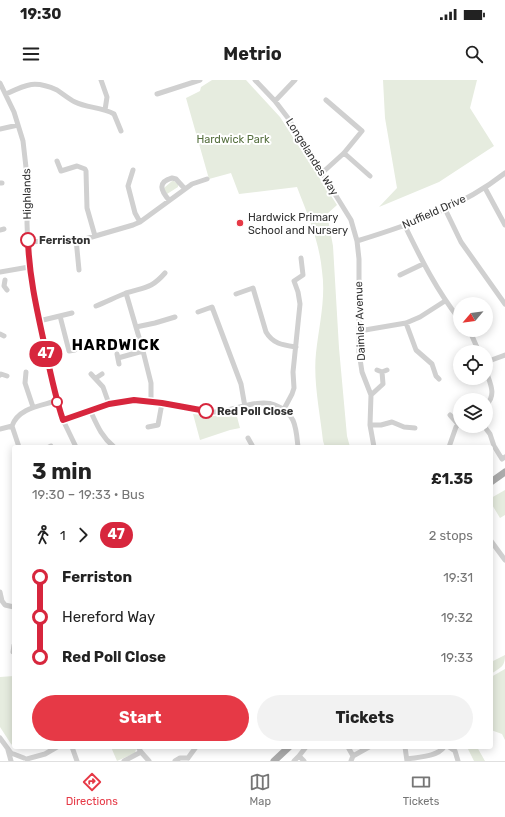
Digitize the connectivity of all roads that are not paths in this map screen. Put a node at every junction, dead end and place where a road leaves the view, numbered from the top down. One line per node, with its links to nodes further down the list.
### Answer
1 (101, 80): 11 (street)
2 (200, 80): 8 (street)
3 (256, 80): 10 (street, Longelandes Way)
4 (295, 80): 10 (street)
5 (32, 81): 7 (street); 11 (street)
6 (0, 83): 7 (street, Highlands)
7 (6, 94): 12 (street, Highlands)
8 (157, 94)
9 (326, 100): 15 (street)
10 (275, 101): 18 (street, Longelandes Way)
11 (105, 110): 14 (street)
12 (18, 125): 13 (street); 32 (street, Highlands)
13 (0, 129)
14 (121, 131)
15 (344, 154): 18 (street); 20 (street)
16 (58, 161): 29 (street)
17 (133, 170): 26 (street)
18 (322, 173): 31 (street, Longelandes Way)
19 (505, 173): 22 (street, Nuffield Drive)
20 (370, 176)
21 (207, 179): 23 (street)
22 (485, 188): 25 (street, Nuffield Drive); 27 (street)
23 (185, 189): 24 (street); 24 (street)
24 (169, 200): 26 (street)
25 (445, 209): 28 (street, Nuffield Drive); 43 (street)
26 (140, 222): 29 (street)
27 (505, 225)
28 (405, 226): 31 (street, Nuffield Drive); 34 (street)
29 (95, 236): 30 (street)
30 (76, 239): 32 (street); 36 (street)
31 (357, 241): 53 (street, Daimler Avenue)
32 (28, 242): 35 (street, Highlands)
33 (301, 258): 54 (street)
34 (423, 264): 39 (street); 42 (street)
35 (29, 267): 37 (street); 50 (street, Highlands)
36 (79, 270)
37 (0, 272)
38 (165, 273): 40 (street)
39 (400, 274)
40 (126, 293): 44 (street); 52 (street)
41 (236, 294): 54 (street)
42 (445, 301): 45 (street); 51 (street)
43 (505, 304)
44 (96, 306)
45 (453, 311)
46 (198, 312): 74 (street)
47 (72, 313): 48 (street)
48 (60, 316): 50 (street); 55 (street)
49 (175, 317): 52 (street)
50 (39, 321): 69 (street, Highlands)
51 (406, 323): 53 (street); 67 (street)
52 (136, 327): 56 (street)
53 (359, 331): 68 (street, Daimler Avenue)
54 (296, 347): 75 (street)
55 (75, 350)
56 (143, 351): 58 (street); 70 (street)
57 (505, 355): 59 (street)
58 (118, 359)
59 (493, 359)
60 (382, 371): 68 (street)
61 (26, 372): 73 (street)
62 (0, 373): 65 (street)
63 (91, 374): 66 (street)
64 (102, 374): 66 (street)
65 (7, 376)
66 (96, 378): 72 (street)
67 (439, 379)
68 (371, 395): 80 (street, Daimler Avenue)
69 (56, 401): 73 (street); 79 (street, Highlands)
70 (151, 401): 71 (street); 72 (street)
71 (162, 403): 74 (street); 82 (street)
72 (109, 404): 76 (street)
73 (33, 407): 81 (street)
74 (245, 407): 75 (street)
75 (284, 409): 92 (street)
76 (90, 410): 79 (street); 90 (street)
77 (450, 415): 78 (street)
78 (453, 418)
79 (63, 420): 89 (street, Highlands)
80 (370, 425): 83 (street); 93 (street, Daimler Avenue)
81 (12, 426): 84 (street); 88 (street)
82 (148, 428)
83 (415, 428)
84 (0, 430)
85 (453, 433): 94 (street)
86 (489, 433): 95 (street)
87 (248, 438): 91 (street)
88 (18, 445)
89 (75, 445)
90 (111, 445)
91 (252, 445)
92 (298, 445)
93 (374, 445)
94 (450, 445)
95 (502, 460)
96 (505, 472): 97 (main road)
97 (493, 481)
98 (493, 544): 99 (street)
99 (505, 560)
100 (0, 592): 101 (street)
101 (12, 607)
102 (0, 738): 103 (street)
103 (7, 749): 117 (street); 120 (street)
104 (54, 749): 114 (street)
105 (73, 749): 123 (street)
106 (195, 749): 118 (street)
107 (286, 749): 127 (main road)
108 (304, 749): 115 (street)
109 (367, 749): 116 (street)
110 (405, 749): 119 (street)
111 (443, 749): 119 (street)
112 (452, 749): 130 (street)
113 (139, 750): 124 (street); 125 (street)
114 (45, 754): 117 (street); 122 (street)
115 (299, 756): 128 (street); 129 (street)
116 (352, 758)
117 (27, 759): 121 (street)
118 (190, 759): 126 (street)
119 (407, 760)
120 (11, 761)
121 (16, 761)
122 (38, 761)
123 (77, 761)
124 (124, 761)
125 (149, 761)
126 (175, 761)
127 (274, 761)
128 (294, 761)
129 (304, 761)
130 (458, 761)

